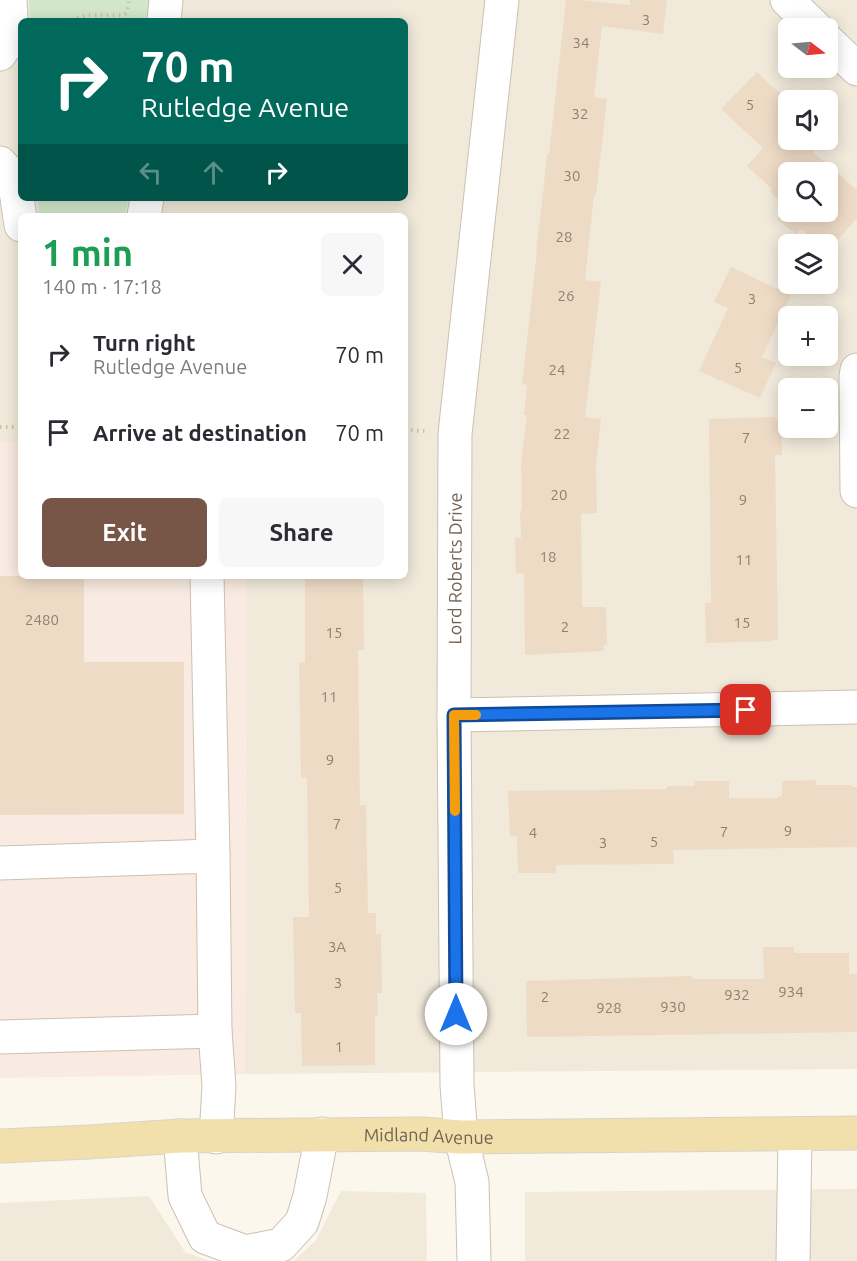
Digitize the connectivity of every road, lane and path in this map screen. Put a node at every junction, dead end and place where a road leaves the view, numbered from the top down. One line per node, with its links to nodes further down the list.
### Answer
1 (10, 0): 11 (street)
2 (129, 0): 6 (path)
3 (166, 0): 9 (street)
4 (502, 0): 22 (street, Lord Roberts Drive)
5 (787, 0): 10 (street)
6 (105, 15): 7 (path); 8 (path)
7 (78, 18)
8 (104, 18)
9 (164, 18)
10 (806, 18)
11 (11, 46)
12 (838, 50): 13 (street)
13 (857, 69)
14 (14, 172): 15 (street)
15 (19, 213)
16 (857, 370): 19 (street)
17 (0, 427): 18 (path)
18 (18, 427)
19 (857, 491)
20 (207, 579): 23 (street)
21 (857, 707): 22 (street)
22 (454, 715): 32 (street, Lord Roberts Drive)
23 (213, 856): 24 (street); 25 (street)
24 (0, 863)
25 (215, 1031): 26 (street); 31 (street)
26 (0, 1037)
27 (857, 1133): 29 (main road, Midland Avenue)
28 (322, 1134): 30 (street); 31 (main road, Midland Avenue); 32 (main road, Midland Avenue)
29 (795, 1134): 32 (main road, Midland Avenue); 35 (street)
30 (180, 1136): 31 (main road, Midland Avenue); 33 (main road, Midland Avenue)
31 (216, 1137)
32 (460, 1137): 34 (street, Lord Roberts Drive)
33 (0, 1146)
34 (474, 1261)
35 (793, 1261)

